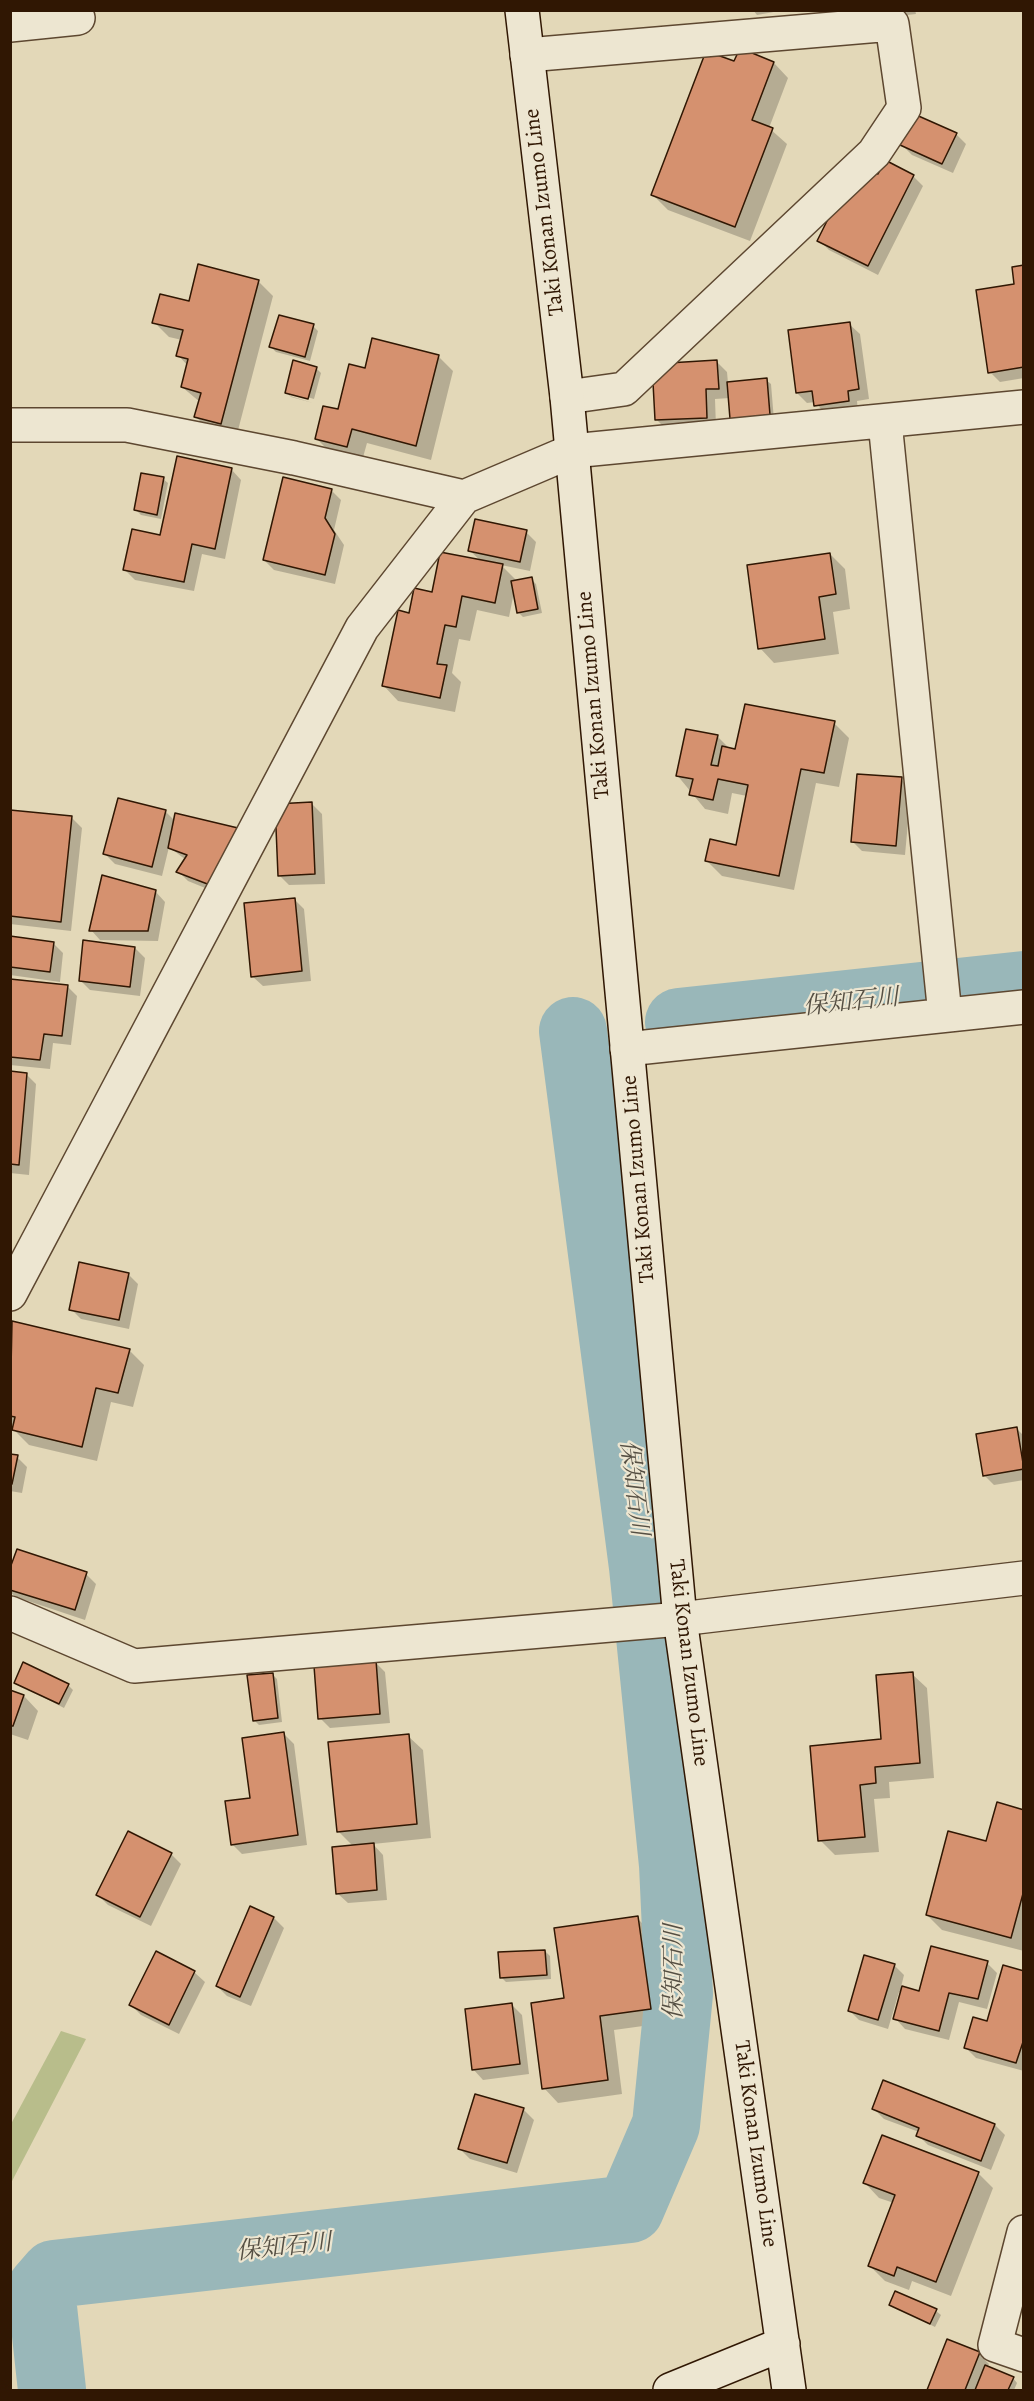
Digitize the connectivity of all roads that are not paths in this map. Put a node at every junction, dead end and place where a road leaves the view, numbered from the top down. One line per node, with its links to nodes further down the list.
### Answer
1 (522, 10): 4 (street, Taki Konan Izumo Line)
2 (78, 18): 3 (street)
3 (10, 25)
4 (527, 55): 5 (street, Taki Konan Izumo Line); 5 (street)
5 (567, 397): 9 (street, Taki Konan Izumo Line)
6 (1023, 407): 7 (street)
7 (885, 422): 9 (street); 12 (street)
8 (10, 425): 10 (street)
9 (572, 451): 10 (street); 13 (street, Taki Konan Izumo Line)
10 (464, 497): 14 (street)
11 (1023, 1007): 12 (street)
12 (945, 1015): 13 (street)
13 (627, 1049): 17 (street, Taki Konan Izumo Line)
14 (10, 1294)
15 (1023, 1578): 17 (street)
16 (10, 1613): 17 (street)
17 (680, 1619): 19 (street, Taki Konan Izumo Line)
18 (1023, 2232): 20 (street)
19 (783, 2344): 21 (street); 22 (street, Taki Konan Izumo Line)
20 (1023, 2355)
21 (670, 2391)
22 (789, 2391)

